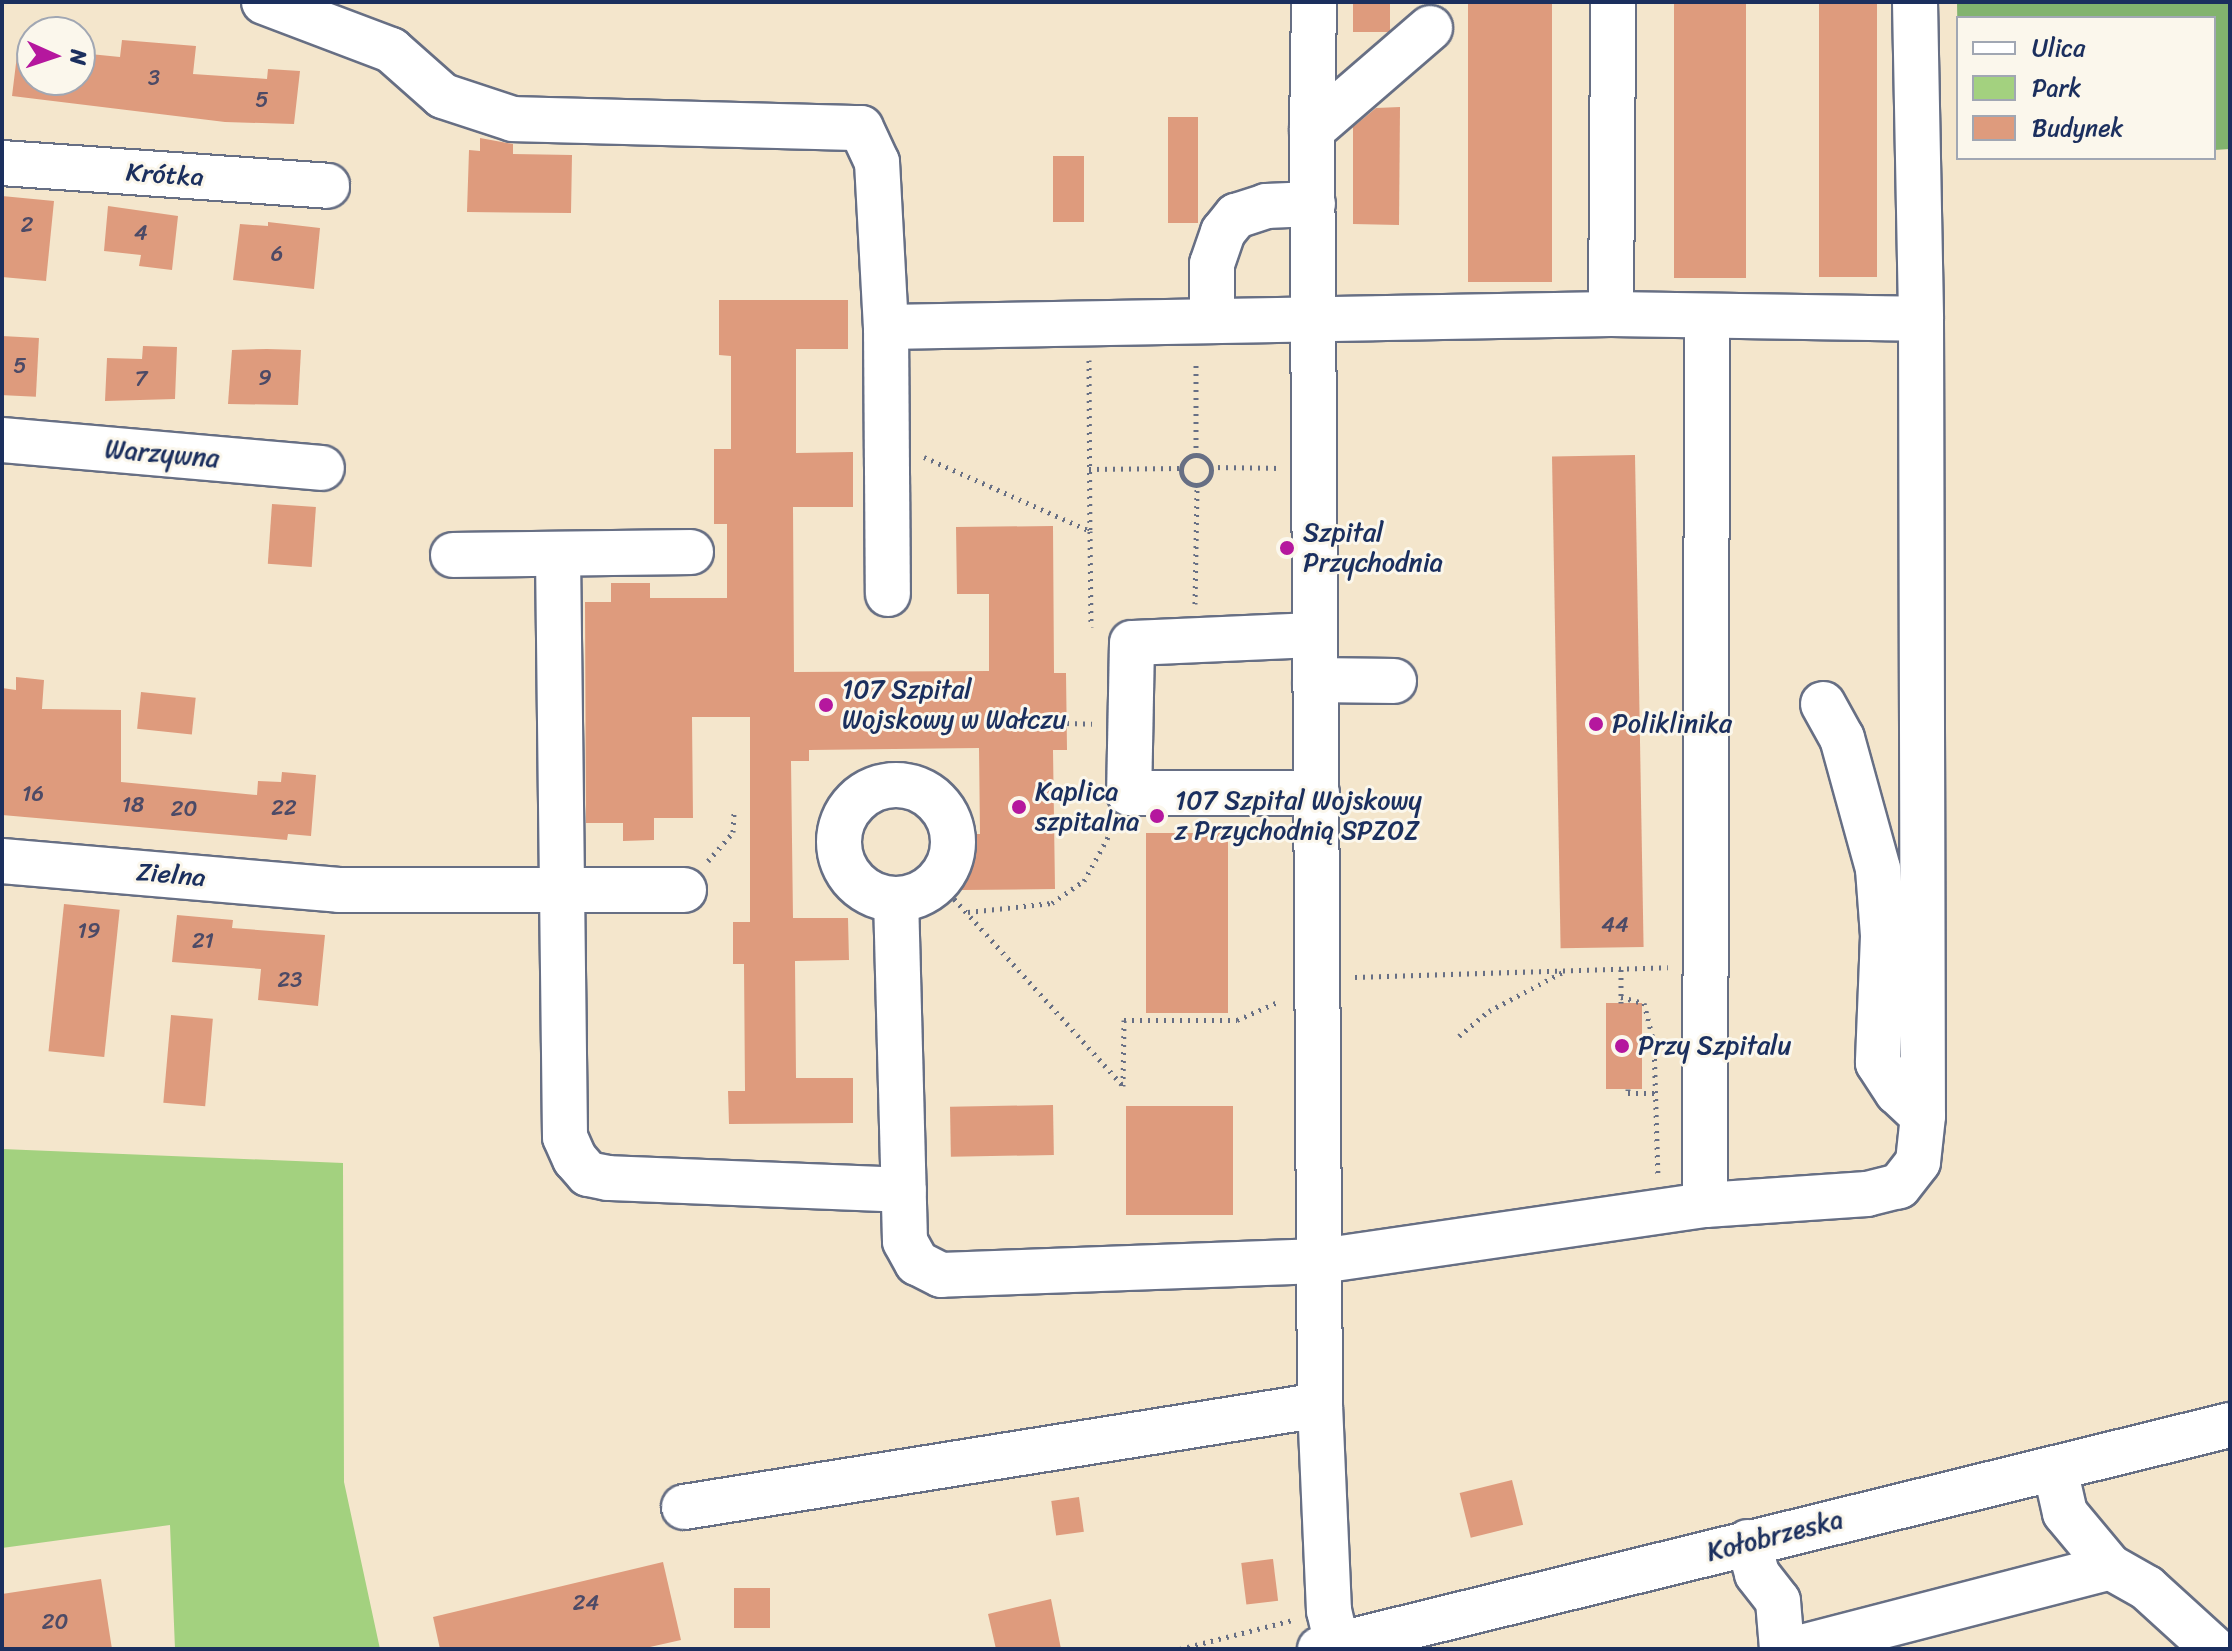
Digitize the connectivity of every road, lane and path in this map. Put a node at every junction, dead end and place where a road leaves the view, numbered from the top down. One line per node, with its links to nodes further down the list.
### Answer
1 (264, 2): 16 (street)
2 (1314, 2): 6 (street)
3 (1613, 2): 10 (street)
4 (1915, 2): 13 (street)
5 (1430, 28): 6 (street)
6 (1312, 130): 9 (street)
7 (2, 163): 8 (street, Krótka)
8 (327, 186)
9 (1313, 204): 11 (street); 14 (street)
10 (1611, 314): 11 (street); 12 (street)
11 (1315, 317): 14 (street); 24 (street)
12 (1707, 317): 13 (street); 47 (street)
13 (1921, 319): 55 (street)
14 (1204, 320): 15 (street); 19 (path)
15 (1088, 322): 16 (street); 23 (path)
16 (886, 327): 18 (street)
17 (2, 440): 21 (street, Warzywna)
18 (887, 440): 26 (path); 30 (street)
19 (1196, 455): 20 (path); 22 (path)
20 (1210, 467): 24 (path); 25 (path)
21 (322, 468)
22 (1181, 468): 23 (path); 25 (path)
23 (1089, 469): 26 (path)
24 (1315, 469): 32 (street)
25 (1197, 485): 33 (path)
26 (1090, 531): 31 (path)
27 (691, 552): 29 (street)
28 (453, 555): 29 (street)
29 (558, 555): 43 (street)
30 (888, 594)
31 (1091, 627)
32 (1314, 635): 33 (street); 34 (street)
33 (1195, 640): 39 (street)
34 (1315, 680): 35 (street); 39 (street)
35 (1394, 681)
36 (1823, 704): 55 (street)
37 (1067, 723): 38 (path)
38 (1093, 724)
39 (1317, 793): 59 (street)
40 (734, 810): 44 (path)
41 (2, 861): 43 (street, Zielna)
42 (1095, 862): 45 (path)
43 (561, 890): 44 (street, Zielna); 56 (street)
44 (684, 890)
45 (953, 896): 46 (street); 46 (street); 51 (path)
46 (896, 899): 56 (street)
47 (1706, 966): 48 (path); 57 (street)
48 (1621, 969): 49 (path); 54 (path)
49 (1566, 970): 50 (path); 52 (path)
50 (1338, 977)
51 (1280, 1001)
52 (1459, 1036)
53 (1628, 1089): 54 (path)
54 (1659, 1093): 58 (path)
55 (1923, 1116): 57 (street)
56 (904, 1190): 59 (street)
57 (1705, 1205): 58 (street)
58 (1657, 1212): 59 (street)
59 (1320, 1261): 60 (street)
60 (1320, 1405): 63 (street); 66 (street)
61 (2230, 1425): 62 (street, Kołobrzeska)
62 (2055, 1469): 64 (street, Kołobrzeska); 65 (street)
63 (684, 1507)
64 (1748, 1542): 66 (street, Kołobrzeska); 67 (street)
65 (2110, 1567): 68 (street); 69 (street)
66 (1329, 1647)
67 (1782, 1649)
68 (1794, 1649)
69 (2214, 1649)

